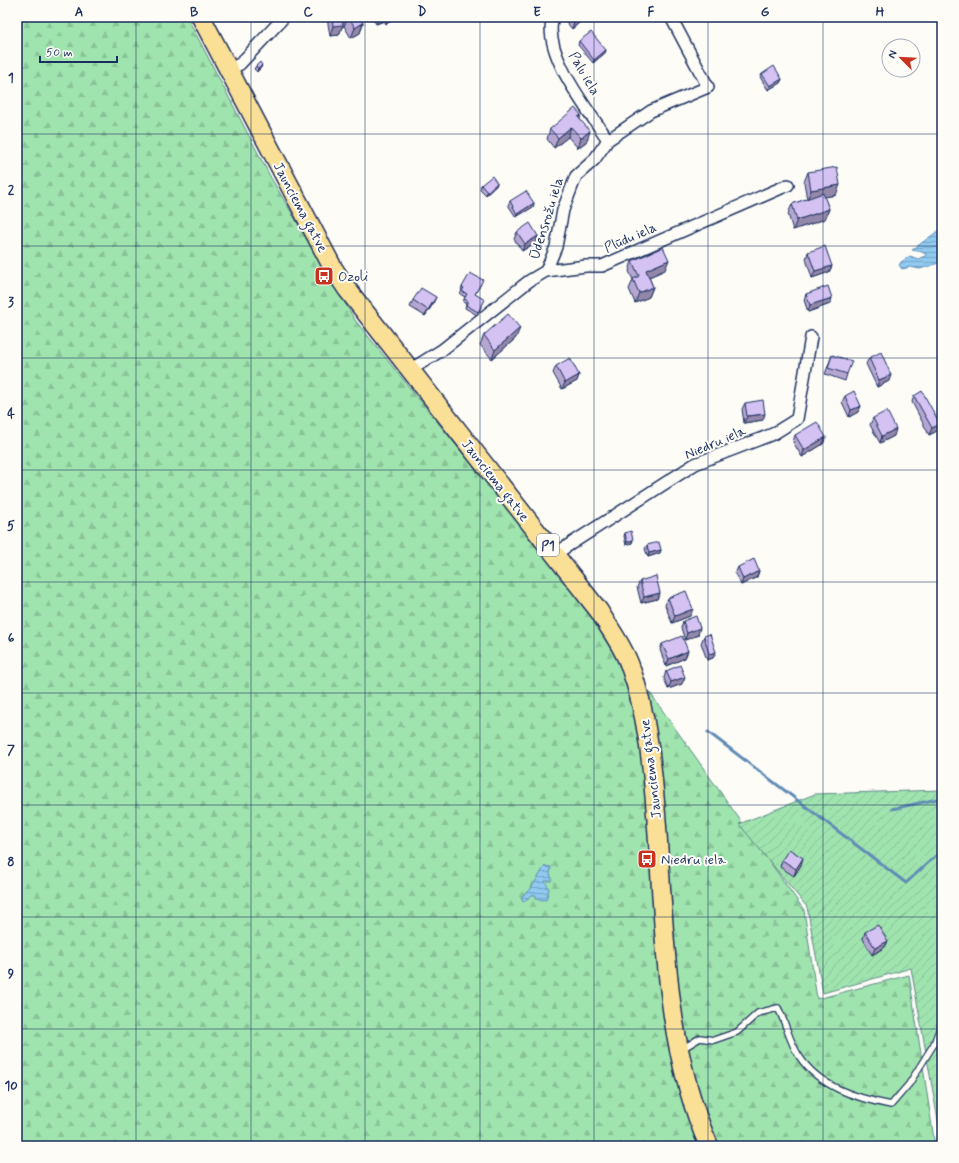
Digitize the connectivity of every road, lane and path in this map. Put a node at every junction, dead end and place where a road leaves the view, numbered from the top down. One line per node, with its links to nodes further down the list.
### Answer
1 (201, 17): 5 (main road, Jaunciema gatve / P1)
2 (284, 17): 5 (street)
3 (553, 17): 6 (street, Palu iela)
4 (674, 17): 6 (street, Ūdensrožu iela)
5 (228, 70): 10 (main road, Jaunciema gatve / P1)
6 (608, 140): 8 (street, Ūdensrožu iela)
7 (788, 185): 8 (street, Plūdu iela)
8 (546, 271): 10 (street, Plūdu iela)
9 (810, 337): 11 (street, Niedru iela)
10 (410, 370): 11 (main road, Jaunciema gatve / P1)
11 (555, 554): 13 (main road, Jaunciema gatve / P1)
12 (942, 1022): 13 (lane)
13 (678, 1051): 14 (main road, Jaunciema gatve / P1)
14 (709, 1146)

